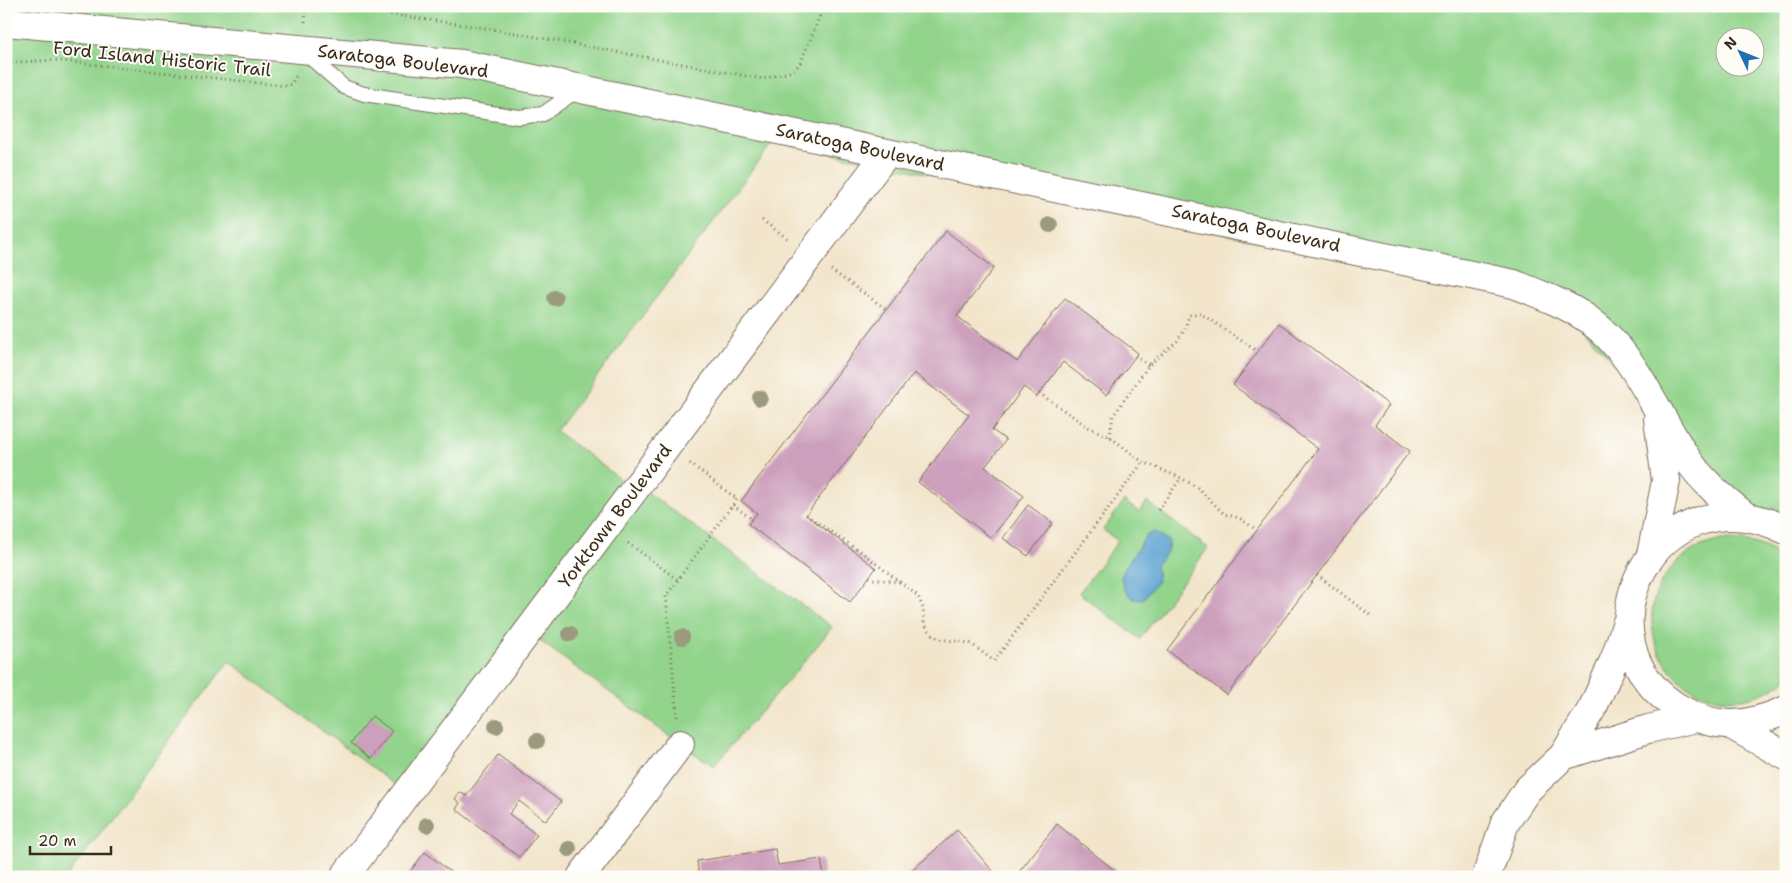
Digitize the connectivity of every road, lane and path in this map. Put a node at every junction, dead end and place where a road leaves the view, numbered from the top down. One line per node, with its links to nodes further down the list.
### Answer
1 (312, 6): 5 (path, Ford Island Historic Trail)
2 (331, 6): 3 (path)
3 (824, 6)
4 (6, 22): 5 (street, Saratoga Boulevard)
5 (300, 48): 6 (path, Ford Island Historic Trail); 7 (street, Saratoga Boulevard); 7 (lane)
6 (6, 63)
7 (579, 89): 8 (street, Saratoga Boulevard)
8 (886, 154): 13 (street, Saratoga Boulevard); 15 (street, Yorktown Boulevard)
9 (1258, 352): 11 (path)
10 (1135, 356): 11 (path)
11 (1149, 365): 14 (path)
12 (1040, 393): 14 (path)
13 (1657, 408): 22 (street, Saratoga Boulevard); 25 (street, Saratoga Boulevard)
14 (1110, 437): 16 (path)
15 (667, 447): 18 (path); 23 (street, Yorktown Boulevard)
16 (1143, 462): 17 (path); 29 (path)
17 (1181, 478): 19 (path); 24 (path)
18 (733, 505): 21 (path); 28 (path)
19 (1158, 510)
20 (806, 515): 29 (path)
21 (752, 519)
22 (1770, 520): 25 (street)
23 (608, 527): 28 (path); 38 (street, Yorktown Boulevard)
24 (1257, 530)
25 (1651, 556): 31 (street)
26 (1316, 575): 30 (path)
27 (869, 577): 29 (path)
28 (678, 580): 35 (path)
29 (900, 582)
30 (1370, 615)
31 (1628, 618): 33 (street); 36 (street)
32 (1786, 710): 34 (street)
33 (1696, 718): 34 (street); 36 (street)
34 (1731, 725): 37 (street)
35 (680, 744): 39 (street)
36 (1563, 756): 40 (street)
37 (1786, 756)
38 (344, 877)
39 (581, 877)
40 (1486, 877)

